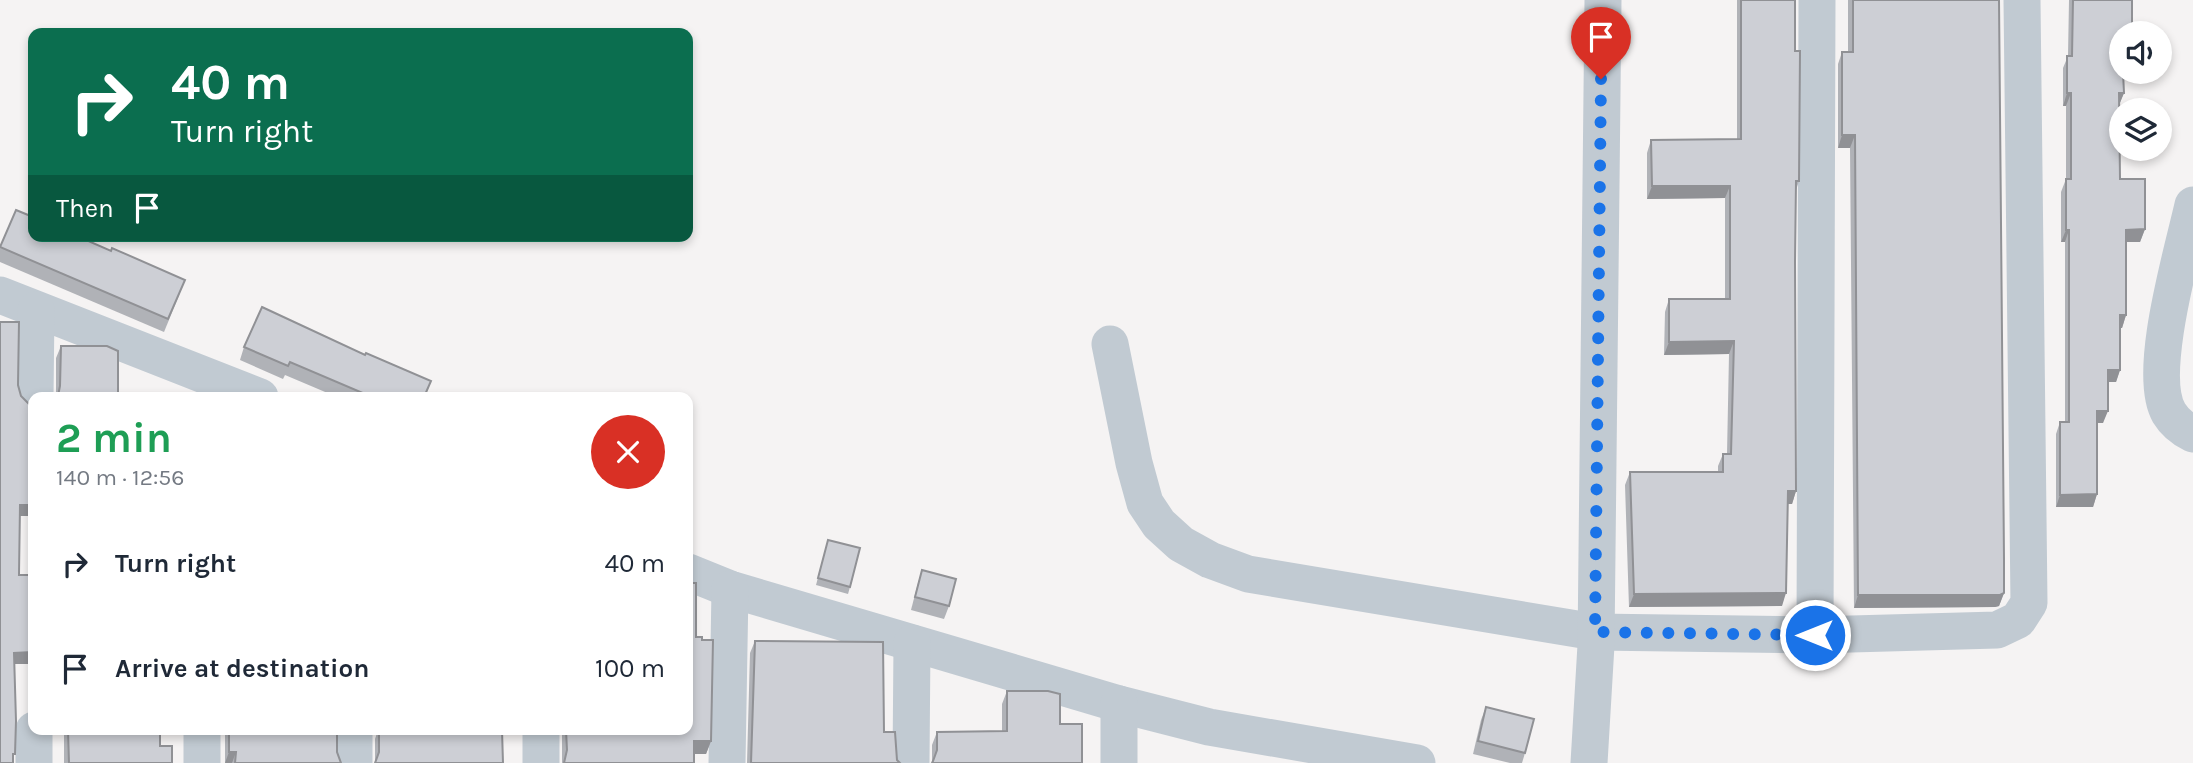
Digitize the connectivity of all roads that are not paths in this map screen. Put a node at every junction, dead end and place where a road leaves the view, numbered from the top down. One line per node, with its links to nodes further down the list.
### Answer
1 (1603, 0): 15 (street)
2 (1817, 0): 14 (street)
3 (2022, 0): 14 (street)
4 (2190, 229): 11 (street)
5 (0, 295): 6 (street)
6 (36, 310): 8 (street); 9 (street)
7 (1110, 344): 15 (street)
8 (206, 386): 10 (street)
9 (35, 392)
10 (235, 392)
11 (2193, 434)
12 (693, 574): 13 (street)
13 (730, 589): 16 (street); 26 (street)
14 (1815, 635): 15 (street)
15 (1595, 638): 30 (street)
16 (912, 643): 17 (street); 27 (street)
17 (1119, 704): 28 (street); 29 (street)
18 (34, 735): 22 (street)
19 (202, 735): 23 (street)
20 (354, 735): 24 (street)
21 (541, 735): 25 (street)
22 (34, 763)
23 (202, 763)
24 (354, 763)
25 (541, 763)
26 (727, 763)
27 (911, 763)
28 (1119, 763)
29 (1417, 763)
30 (1589, 763)

